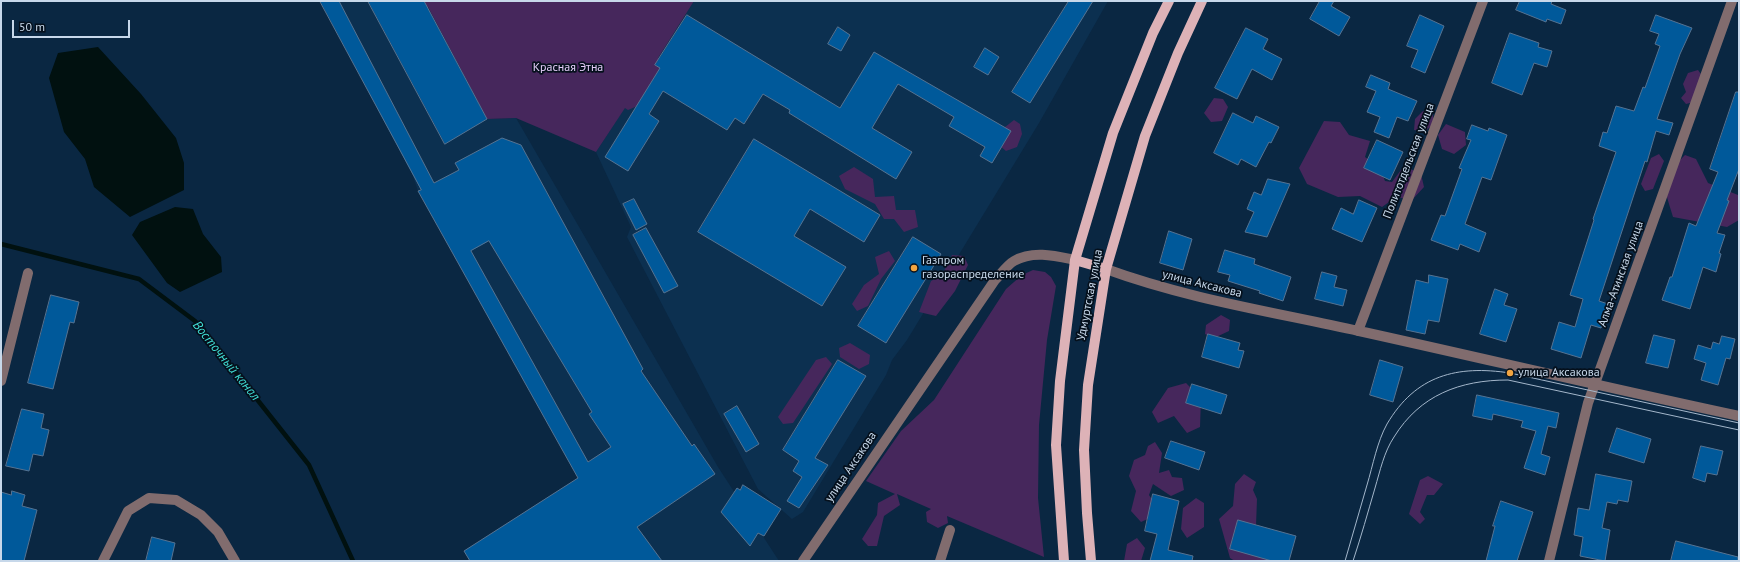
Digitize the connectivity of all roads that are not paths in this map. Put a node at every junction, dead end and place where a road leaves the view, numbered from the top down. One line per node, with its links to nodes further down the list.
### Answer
1 (1169, 1): 5 (main road, Удмуртская улица)
2 (1202, 1): 6 (main road, Удмуртская улица)
3 (1483, 1): 8 (street, Политотдельская улица)
4 (1732, 1): 10 (street, Алма-Атинская улица)
5 (1075, 260): 6 (main road); 15 (street, улица Аксакова); 17 (main road, Удмуртская улица)
6 (1106, 269): 8 (street, улица Аксакова); 18 (main road, Удмуртская улица)
7 (28, 273): 9 (street)
8 (1358, 331): 10 (street, улица Аксакова)
9 (1, 381)
10 (1595, 385): 11 (street, улица Аксакова); 19 (street, Алма-Атинская улица)
11 (1739, 416)
12 (950, 530): 16 (street)
13 (103, 561): 14 (street)
14 (235, 561)
15 (803, 561)
16 (940, 561)
17 (1064, 561)
18 (1091, 561)
19 (1549, 561)

